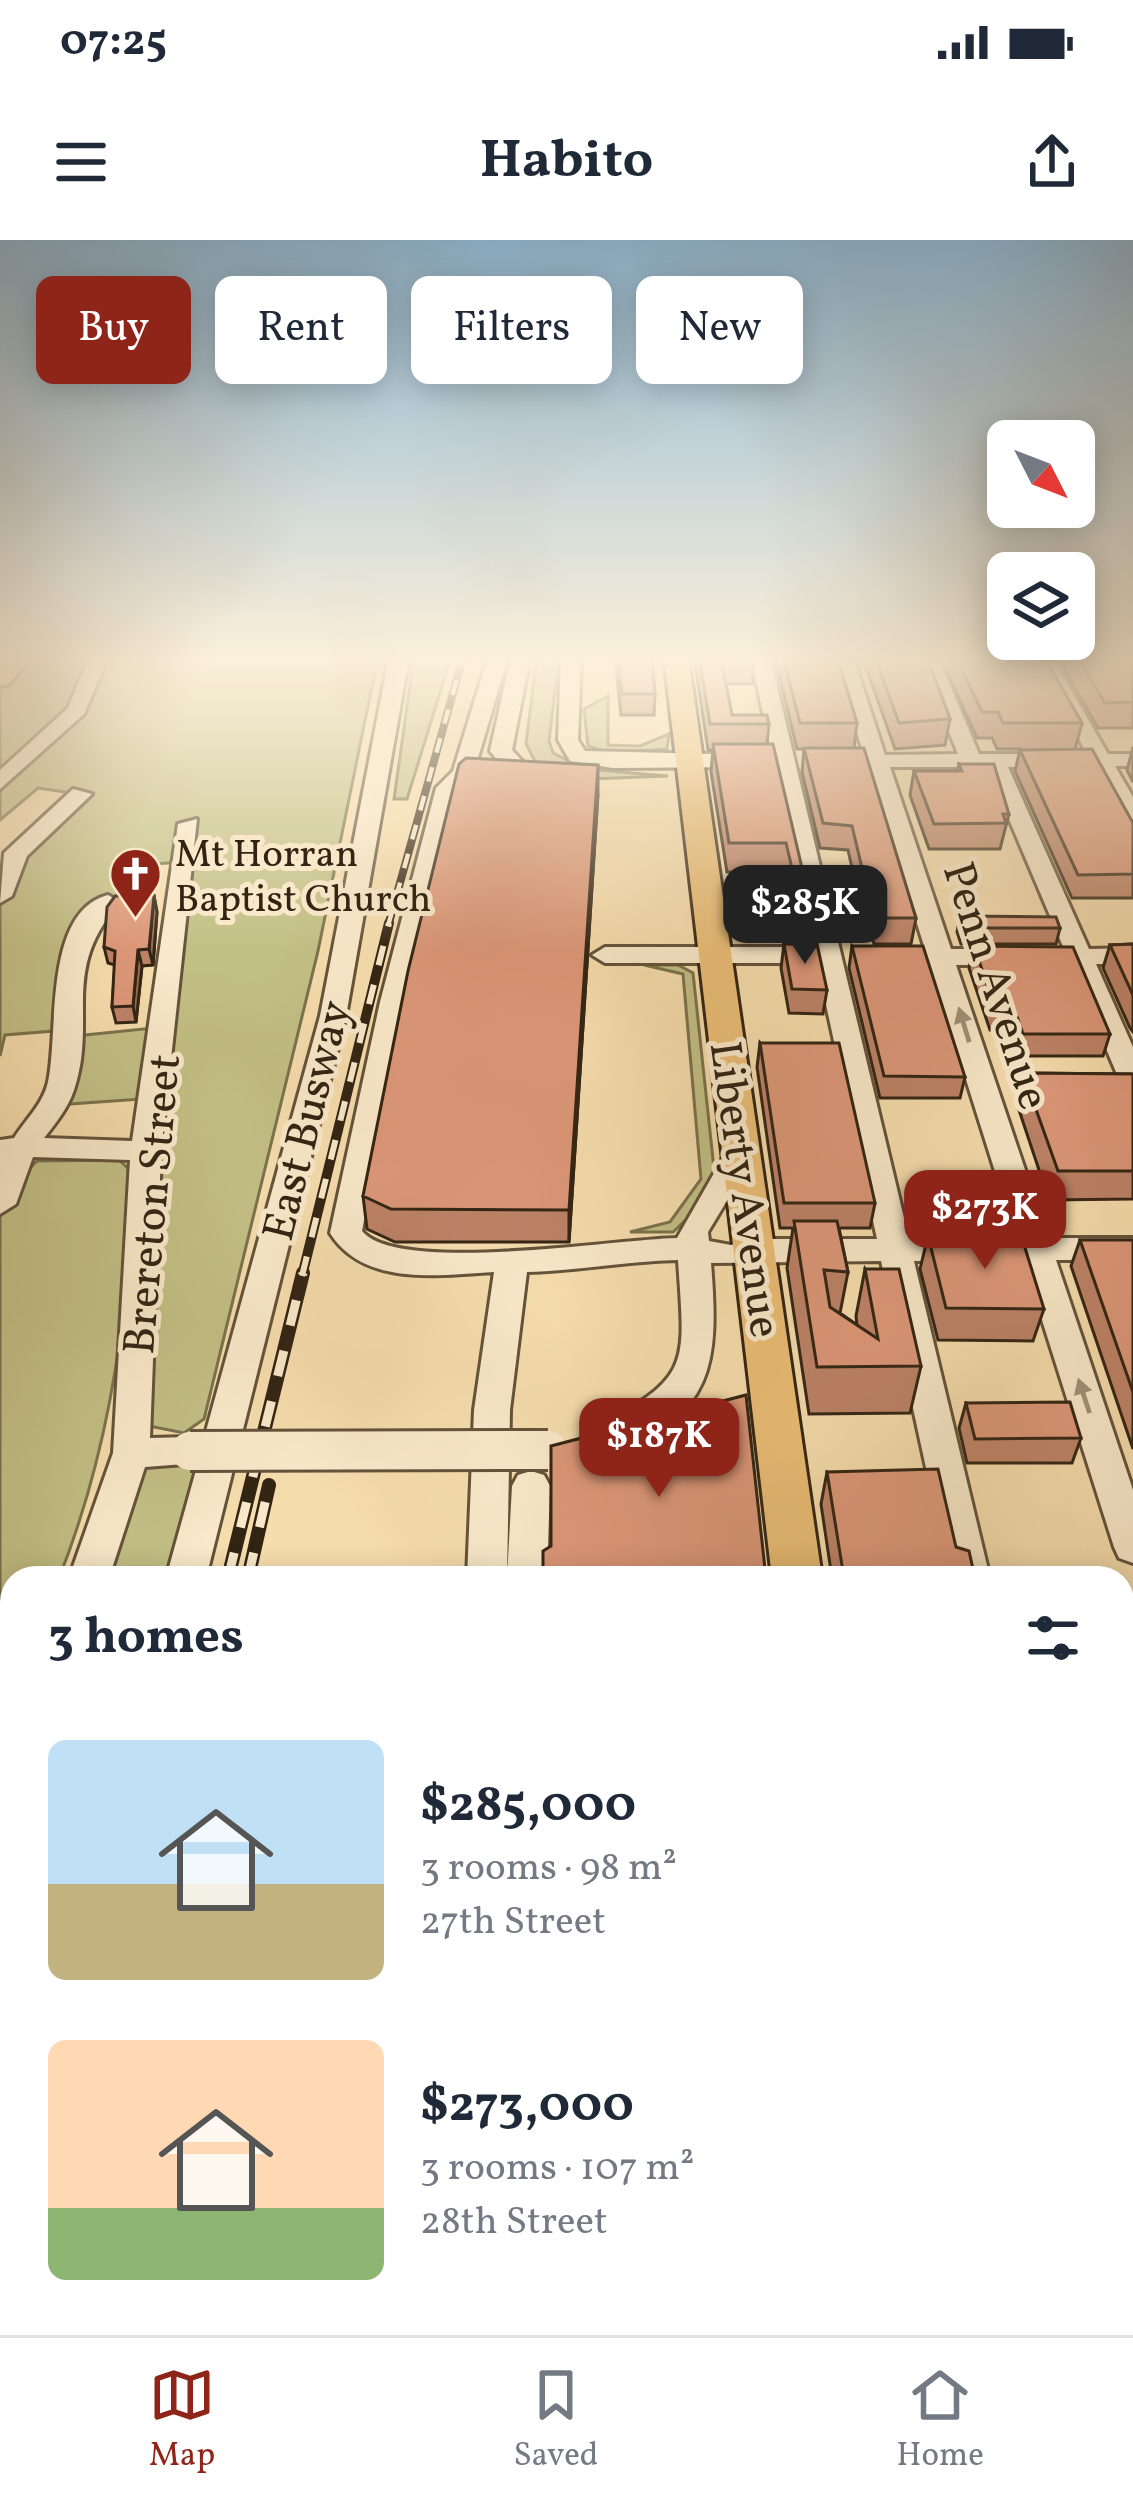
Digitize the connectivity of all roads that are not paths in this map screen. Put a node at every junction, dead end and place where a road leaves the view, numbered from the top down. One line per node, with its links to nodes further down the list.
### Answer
1 (29, 755): 19 (street)
2 (381, 755): 48 (street, East Busway)
3 (469, 755): 18 (street)
4 (504, 755): 18 (street)
5 (580, 755): 17 (street)
6 (688, 755): 17 (main road, Liberty Avenue)
7 (790, 755): 13 (street)
8 (875, 755): 15 (street, Penn Avenue)
9 (980, 755): 16 (street)
10 (1097, 755): 11 (street)
11 (1100, 760): 12 (street); 16 (street); 22 (street)
12 (1133, 760)
13 (792, 761): 17 (street); 28 (street)
14 (841, 761): 15 (street)
15 (877, 761): 16 (street); 32 (street, Penn Avenue)
16 (983, 761): 30 (street)
17 (690, 770): 20 (street); 27 (main road, Liberty Avenue)
18 (463, 775): 43 (street)
19 (0, 782)
20 (593, 784)
21 (81, 794): 24 (street)
22 (1133, 817)
23 (189, 824): 35 (street, Brereton Street)
24 (0, 896)
25 (108, 902): 34 (street)
26 (604, 955): 27 (street)
27 (716, 955): 28 (street); 36 (main road, Liberty Avenue)
28 (839, 955): 42 (street)
29 (897, 956): 32 (street)
30 (1078, 956): 31 (street); 32 (street); 33 (street)
31 (1133, 956)
32 (942, 957): 39 (street, Penn Avenue, one-way to 32)
33 (1133, 1078)
34 (11, 1147): 35 (street); 37 (street)
35 (146, 1150): 44 (street, Brereton Street)
36 (740, 1154): 38 (street); 41 (main road, Liberty Avenue)
37 (0, 1204)
38 (693, 1249): 41 (street); 43 (street); 44 (street, bridge)
39 (1037, 1249): 40 (street); 42 (street); 46 (street, Penn Avenue, one-way to 39)
40 (1133, 1249)
41 (757, 1250): 42 (street); 51 (main road, Liberty Avenue)
42 (891, 1250): 52 (street)
43 (512, 1261): 49 (street)
44 (131, 1453): 47 (street, Brereton Street)
45 (531, 1486): 50 (street)
46 (1133, 1547)
47 (93, 1566)
48 (190, 1566)
49 (487, 1566)
50 (528, 1566)
51 (796, 1566)
52 (967, 1566)

